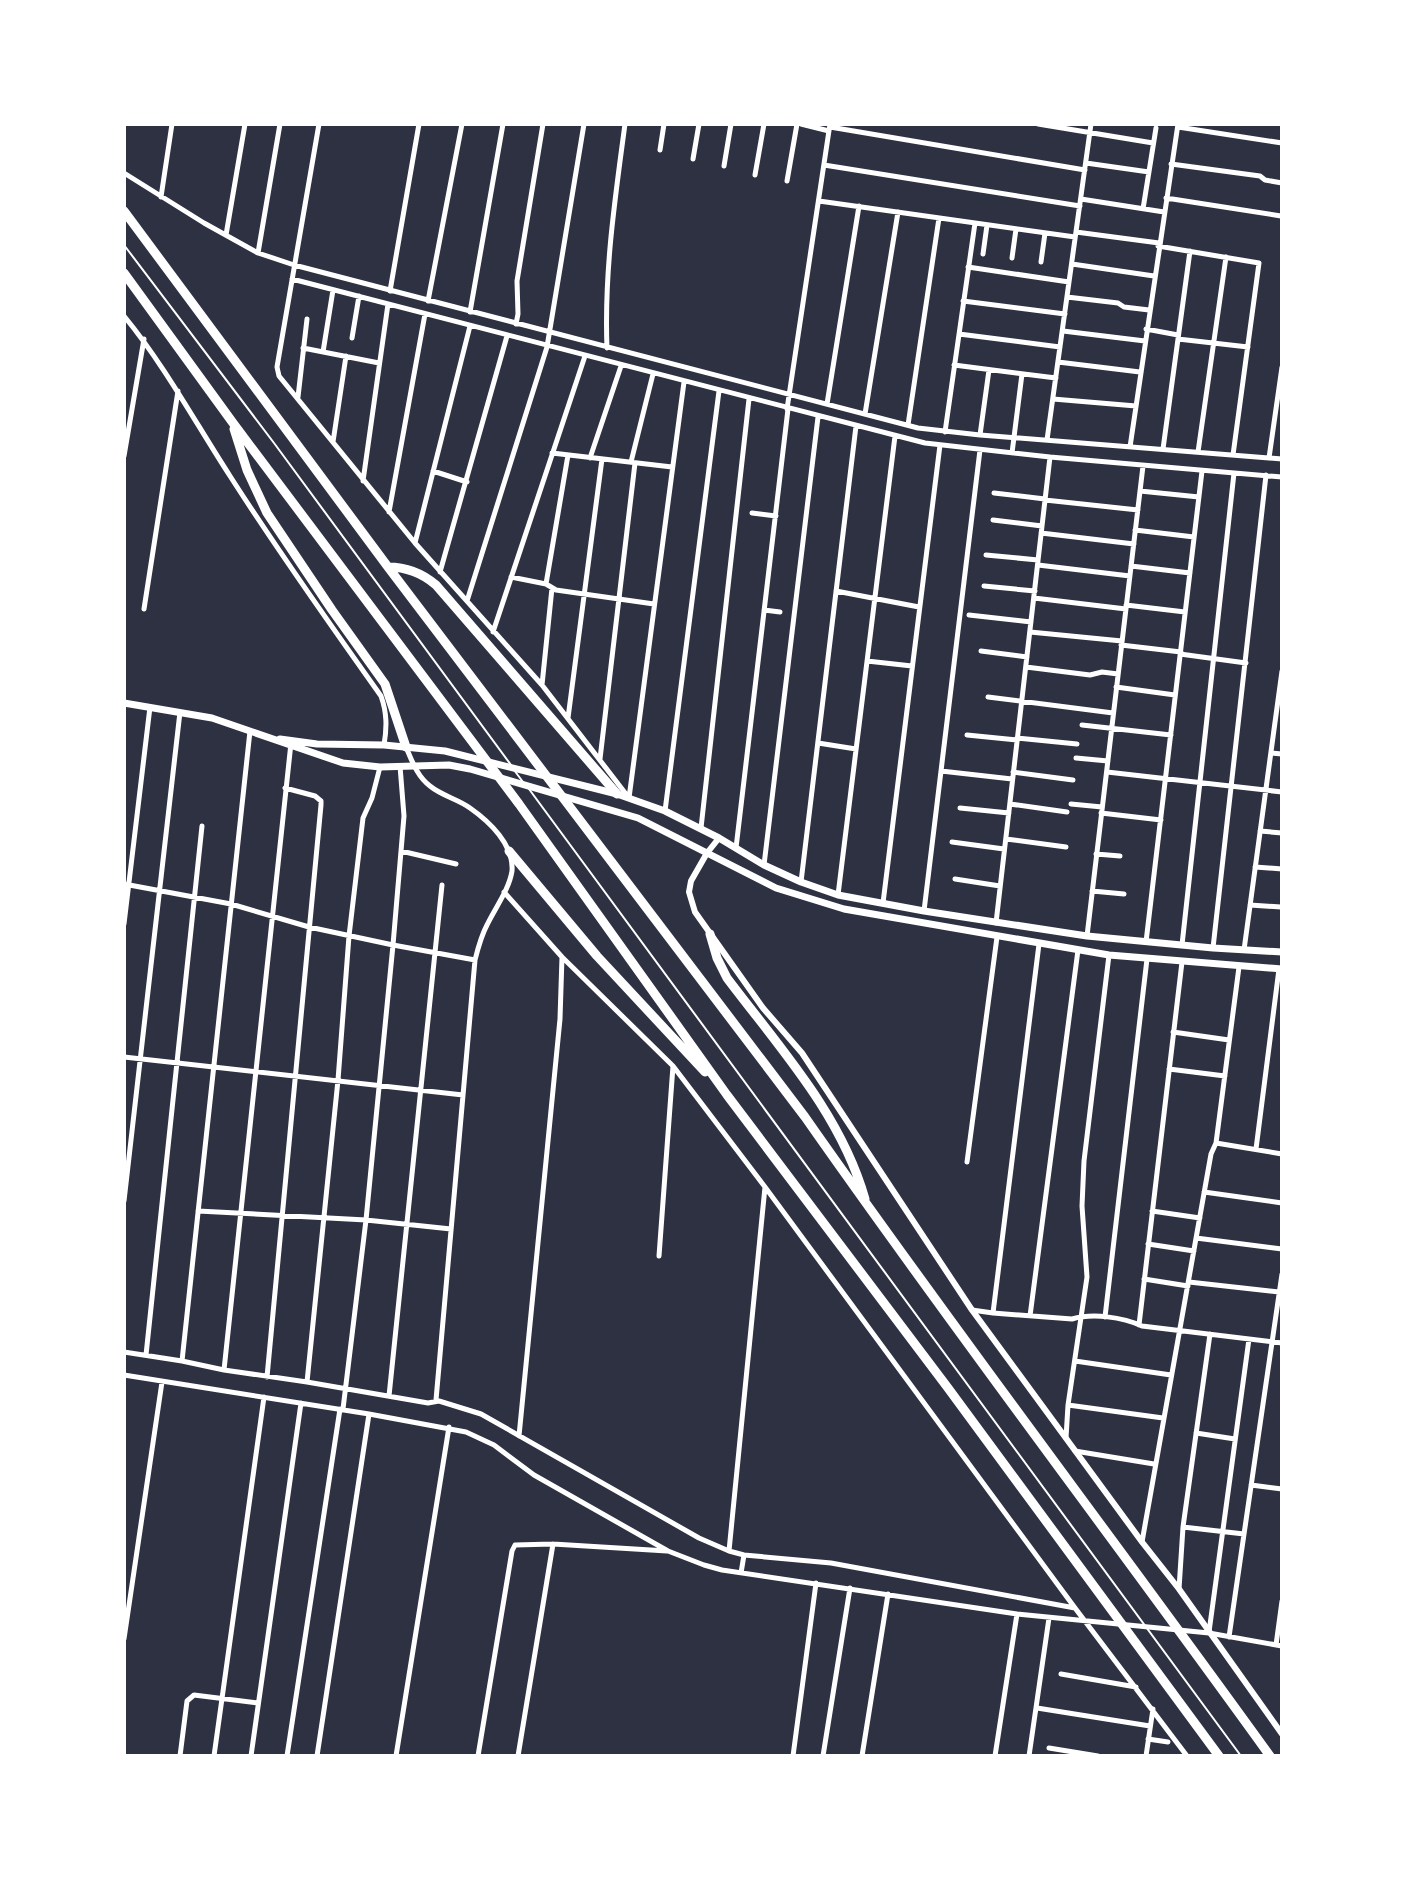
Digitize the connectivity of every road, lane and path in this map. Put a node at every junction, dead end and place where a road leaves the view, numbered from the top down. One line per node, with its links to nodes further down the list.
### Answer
1 (172, 124): 36 (street)
2 (245, 124): 51 (street)
3 (280, 124): 56 (street)
4 (319, 124): 62 (street)
5 (419, 124): 69 (street)
6 (462, 124): 72 (street)
7 (503, 124): 76 (street)
8 (543, 124): 81 (street)
9 (584, 124): 85 (street)
10 (625, 124): 97 (street)
11 (664, 124): 24 (street)
12 (699, 124): 25 (street)
13 (731, 124): 29 (street)
14 (764, 124): 33 (street)
15 (799, 124): 19 (street); 34 (street)
16 (1038, 124): 21 (street)
17 (1091, 124): 21 (street)
18 (1178, 126): 23 (street); 27 (street)
19 (830, 128): 28 (street); 30 (street)
20 (1156, 128): 22 (street)
21 (1090, 133): 22 (street); 26 (street)
22 (1153, 143): 31 (street)
23 (1281, 144)
24 (660, 150)
25 (693, 159)
26 (1086, 163): 30 (street); 31 (street)
27 (1171, 164): 35 (street); 37 (street)
28 (824, 165): 38 (street); 39 (street)
29 (724, 166)
30 (1085, 170): 39 (street)
31 (1149, 172): 41 (street)
32 (124, 173): 36 (street)
33 (755, 175)
34 (787, 181)
35 (1281, 183)
36 (161, 197): 51 (street)
37 (1166, 198): 44 (street); 45 (street)
38 (819, 201): 40 (street); 114 (street)
39 (1080, 202): 41 (street); 52 (street)
40 (860, 206): 43 (street); 118 (street)
41 (1143, 209): 44 (street)
42 (124, 211): 177 (highway)
43 (898, 212): 46 (street); 122 (street)
44 (1164, 212): 54 (street)
45 (1281, 216)
46 (939, 218): 47 (street); 126 (street)
47 (975, 223): 48 (street); 63 (street)
48 (987, 225): 49 (street); 57 (street)
49 (1016, 229): 50 (street); 59 (street)
50 (1045, 233): 52 (street); 60 (street)
51 (226, 235): 56 (street)
52 (1076, 235): 54 (street); 61 (street)
53 (124, 245): 459 (lane)
54 (1159, 245): 55 (street); 65 (street)
55 (1190, 251): 58 (street); 88 (street)
56 (258, 253): 62 (street)
57 (983, 254)
58 (1226, 257): 92 (street); 95 (street)
59 (1012, 258)
60 (1041, 261)
61 (1072, 264): 65 (street); 67 (street)
62 (294, 265): 66 (street); 69 (street)
63 (968, 267): 67 (street); 73 (street)
64 (124, 273): 125 (highway)
65 (1154, 276): 75 (street)
66 (292, 279): 68 (street); 115 (street)
67 (1069, 282): 71 (street)
68 (333, 290): 70 (street); 98 (street)
69 (390, 291): 72 (street)
70 (359, 296): 74 (street); 89 (street)
71 (1067, 297): 75 (street); 78 (street)
72 (428, 301): 76 (street)
73 (963, 301): 78 (street); 86 (street)
74 (388, 304): 77 (street); 102 (street)
75 (1149, 310): 83 (street)
76 (470, 312): 81 (street)
77 (426, 314): 82 (street); 164 (street)
78 (1065, 314): 84 (street)
79 (124, 316): 90 (street)
80 (307, 319): 96 (street)
81 (516, 324): 85 (street)
82 (470, 326): 87 (street); 152 (street)
83 (1146, 329): 88 (street); 91 (street)
84 (1062, 331): 91 (street); 94 (street)
85 (549, 332): 93 (street); 97 (street)
86 (958, 334): 94 (street); 103 (street)
87 (507, 336): 93 (street); 158 (street)
88 (1178, 337): 92 (street); 136 (street)
89 (352, 338)
90 (144, 339): 112 (street); 124 (street)
91 (1145, 341): 107 (street)
92 (1214, 343): 95 (street); 138 (street)
93 (546, 347): 100 (street); 190 (street)
94 (1060, 347): 101 (street)
95 (1248, 347): 142 (street)
96 (303, 348): 98 (street); 115 (street)
97 (607, 348): 114 (street)
98 (323, 352): 99 (street)
99 (345, 356): 102 (street); 133 (street)
100 (585, 356): 104 (street); 139 (street)
101 (1058, 362): 107 (street); 110 (street)
102 (379, 363): 157 (street)
103 (954, 365): 106 (street); 128 (street)
104 (621, 366): 108 (street); 145 (street)
105 (1281, 367): 121 (street)
106 (989, 370): 109 (street); 129 (street)
107 (1140, 372): 119 (street)
108 (653, 374): 111 (street); 149 (street)
109 (1022, 374): 110 (street); 131 (street)
110 (1056, 378): 117 (street)
111 (684, 382): 113 (street); 151 (street)
112 (178, 391): 194 (street); 234 (street)
113 (719, 391): 116 (street); 262 (street)
114 (789, 394): 118 (street); 120 (street)
115 (298, 397): 133 (street)
116 (749, 399): 120 (street); 267 (street)
117 (1053, 399): 119 (street); 132 (street)
118 (827, 404): 122 (street)
119 (1136, 406): 135 (street)
120 (788, 409): 123 (street); 166 (street)
121 (1278, 413): 146 (street)
122 (865, 414): 126 (street)
123 (818, 417): 127 (street); 282 (street)
124 (127, 418): 143 (street)
125 (233, 423): 235 (highway); 340 (highway)
126 (908, 425): 128 (street)
127 (856, 426): 130 (street); 185 (street)
128 (945, 432): 129 (street)
129 (980, 435): 131 (street)
130 (895, 436): 134 (street); 189 (street)
131 (1014, 437): 132 (street); 140 (street)
132 (1047, 440): 135 (street)
133 (333, 442): 157 (street)
134 (940, 445): 137 (street); 192 (street)
135 (1130, 447): 136 (street)
136 (1163, 449): 138 (street)
137 (980, 450): 140 (street); 245 (street)
138 (1198, 452): 142 (street)
139 (552, 453): 141 (street); 181 (street)
140 (1012, 453): 144 (street)
141 (568, 455): 145 (street); 182 (street)
142 (1233, 455): 146 (street)
143 (124, 456)
144 (1050, 457): 150 (street); 162 (street)
145 (590, 458): 147 (street)
146 (1269, 458): 148 (street)
147 (602, 459): 149 (street); 186 (street)
148 (1281, 459)
149 (633, 463): 151 (street); 188 (street)
150 (1143, 466): 153 (street); 159 (street)
151 (672, 467): 191 (street)
152 (433, 471): 158 (street); 172 (street)
153 (1202, 471): 154 (street); 161 (street)
154 (1233, 473): 155 (street); 206 (street)
155 (1266, 475): 156 (street); 208 (street)
156 (1281, 477)
157 (363, 481): 164 (street)
158 (467, 482): 178 (street)
159 (1140, 490): 161 (street); 163 (street)
160 (994, 493): 162 (street)
161 (1199, 497): 171 (street)
162 (1045, 500): 163 (street); 168 (street)
163 (1138, 510): 169 (street)
164 (389, 512): 172 (street)
165 (752, 513): 166 (street)
166 (776, 516): 195 (street)
167 (993, 520): 168 (street)
168 (1042, 526): 170 (street)
169 (1135, 530): 171 (street); 173 (street)
170 (1041, 533): 173 (street); 175 (street)
171 (1194, 537): 179 (street)
172 (415, 543): 178 (street)
173 (1134, 544): 176 (street)
174 (986, 555): 175 (street)
175 (1038, 563): 180 (street); 187 (street)
176 (1131, 566): 179 (street); 180 (street)
177 (388, 567): 256 (highway); 349 (highway)
178 (440, 572): 190 (street)
179 (1190, 573): 197 (street)
180 (1130, 576): 193 (street)
181 (511, 577): 182 (street); 200 (street)
182 (546, 584): 184 (street)
183 (984, 586): 187 (street)
184 (552, 588): 186 (street); 214 (street)
185 (836, 591): 189 (street); 232 (street)
186 (585, 594): 188 (street); 223 (street)
187 (1034, 595): 193 (street); 199 (street)
188 (620, 599): 191 (street); 240 (street)
189 (875, 599): 192 (street); 207 (street)
190 (466, 601): 200 (street)
191 (654, 604): 257 (street)
192 (919, 607): 209 (street)
193 (1126, 607): 197 (street); 202 (street)
194 (144, 609)
195 (764, 610): 196 (street); 274 (street)
196 (780, 612)
197 (1185, 612): 204 (street)
198 (969, 615): 199 (street)
199 (1031, 622): 201 (street)
200 (493, 632): 214 (street)
201 (1030, 632): 202 (street); 205 (street)
202 (1122, 643): 204 (street); 212 (street)
203 (981, 651): 205 (street)
204 (1180, 653): 206 (street); 216 (street)
205 (1027, 657): 210 (street)
206 (1213, 658): 208 (street); 251 (street)
207 (867, 661): 209 (street); 236 (street)
208 (1245, 663): 252 (street)
209 (912, 666): 296 (street)
210 (1026, 668): 212 (street); 218 (street)
211 (1281, 671): 213 (street)
212 (1118, 674): 215 (street)
213 (1281, 682): 224 (street)
214 (542, 685): 223 (street)
215 (1116, 687): 216 (street); 222 (street)
216 (1175, 695): 229 (street)
217 (988, 697): 218 (street)
218 (1022, 702): 222 (street); 230 (street)
219 (124, 703): 220 (main road)
220 (150, 707): 221 (main road); 287 (street)
221 (180, 712): 227 (main road); 290 (street)
222 (1113, 713): 226 (street)
223 (568, 718): 240 (street)
224 (1278, 719): 237 (street)
225 (1082, 725): 226 (street)
226 (1112, 728): 229 (street); 241 (street)
227 (250, 731): 231 (main road); 297 (street)
228 (967, 735): 230 (street)
229 (1171, 735): 249 (street)
230 (1017, 739): 233 (street); 246 (street)
231 (291, 743): 234 (main road); 244 (main road); 253 (street)
232 (818, 743): 236 (street); 286 (street)
233 (1077, 744)
234 (384, 745): 235 (main road)
235 (406, 747): 243 (street); 256 (main road)
236 (856, 749): 294 (street)
237 (1270, 753): 238 (street); 254 (street)
238 (1281, 754)
239 (1076, 758): 241 (street)
240 (600, 759): 257 (street)
241 (1108, 761): 247 (street)
242 (400, 766): 243 (main road); 244 (main road); 276 (street)
243 (414, 766): 277 (street); 278 (main road)
244 (380, 767): 306 (street)
245 (941, 771): 248 (street); 300 (street)
246 (1013, 772): 248 (street); 250 (street)
247 (1107, 772): 249 (street); 261 (street)
248 (1012, 779): 258 (street)
249 (1166, 779): 251 (street); 265 (street)
250 (1074, 780)
251 (1199, 783): 252 (street); 312 (street)
252 (1231, 786): 254 (street); 313 (street)
253 (285, 788): 301 (street); 304 (street)
254 (1266, 790): 255 (street); 268 (street)
255 (1281, 792)
256 (617, 794): 257 (main road)
257 (629, 798): 262 (main road)
258 (1010, 804): 263 (street); 264 (street)
259 (1071, 804): 261 (street)
260 (960, 808): 264 (street)
261 (1102, 810): 265 (street); 279 (street)
262 (665, 811): 267 (main road)
263 (1066, 812)
264 (1009, 813): 271 (street)
265 (1161, 820): 309 (street)
266 (202, 826): 295 (street)
267 (701, 828): 270 (main road)
268 (1260, 831): 269 (street); 283 (street)
269 (1281, 833)
270 (719, 838): 274 (main road); 278 (street)
271 (1005, 839): 273 (street); 275 (street)
272 (952, 842): 275 (street)
273 (1066, 847)
274 (736, 848): 282 (main road)
275 (1004, 849): 289 (street)
276 (401, 851): 281 (street); 311 (street)
277 (510, 851): 292 (street); 340 (highway)
278 (707, 853): 305 (street); 308 (main road)
279 (1096, 854): 280 (street); 291 (street)
280 (1120, 856)
281 (456, 864)
282 (764, 865): 286 (main road)
283 (1255, 867): 284 (street); 298 (street)
284 (1281, 869)
285 (955, 879): 289 (street)
286 (801, 882): 294 (main road)
287 (127, 884): 290 (street); 303 (street)
288 (442, 885): 317 (street)
289 (1000, 886): 302 (street)
290 (159, 890): 295 (street); 328 (street)
291 (1092, 891): 293 (street); 307 (street)
292 (504, 892): 319 (street); 321 (street)
293 (1124, 894)
294 (838, 895): 296 (main road)
295 (195, 897): 297 (street); 329 (street)
296 (883, 903): 300 (main road)
297 (231, 904): 301 (street); 330 (street)
298 (1250, 905): 299 (street); 315 (street)
299 (1281, 907)
300 (924, 911): 302 (main road)
301 (272, 916): 304 (street); 333 (street)
302 (996, 922): 307 (main road)
303 (124, 924)
304 (309, 927): 306 (street); 334 (street)
305 (710, 934): 349 (highway); 368 (street)
306 (350, 936): 311 (street); 336 (street)
307 (1087, 936): 309 (main road)
308 (997, 937): 310 (main road); 344 (street)
309 (1146, 942): 312 (main road)
310 (1039, 944): 314 (main road); 369 (street)
311 (393, 945): 317 (street); 337 (street)
312 (1182, 945): 313 (main road)
313 (1213, 948): 315 (main road)
314 (1078, 950): 318 (main road); 370 (street)
315 (1244, 950): 316 (main road)
316 (1281, 952)
317 (435, 953): 321 (street); 338 (street)
318 (1109, 955): 320 (main road); 371 (street)
319 (562, 957): 331 (street); 400 (street)
320 (1147, 959): 322 (main road); 372 (street)
321 (475, 960): 339 (street)
322 (1182, 962): 323 (main road); 325 (street)
323 (1239, 967): 324 (main road); 326 (street)
324 (1280, 969): 342 (street)
325 (1173, 1032): 326 (street); 332 (street)
326 (1229, 1040): 335 (street)
327 (124, 1057): 328 (street)
328 (140, 1058): 329 (street); 347 (street)
329 (177, 1062): 330 (street); 380 (street)
330 (214, 1066): 333 (street); 351 (street)
331 (673, 1066): 345 (street); 363 (street)
332 (1169, 1069): 335 (street); 350 (street)
333 (255, 1071): 334 (street); 352 (street)
334 (295, 1075): 336 (street); 353 (street)
335 (1225, 1076): 341 (street)
336 (338, 1080): 337 (street); 354 (street)
337 (380, 1085): 338 (street); 356 (street)
338 (421, 1090): 339 (street); 357 (street)
339 (463, 1095): 358 (street)
340 (727, 1095): 458 (highway)
341 (1216, 1143): 342 (street); 346 (street)
342 (1256, 1149): 343 (street)
343 (1281, 1154)
344 (967, 1162)
345 (765, 1187): 413 (street); 421 (street)
346 (1204, 1192): 348 (street); 355 (street)
347 (124, 1201)
348 (1281, 1203)
349 (867, 1207): 460 (highway)
350 (1152, 1210): 355 (street); 360 (street)
351 (198, 1211): 352 (street); 381 (street)
352 (240, 1214): 353 (street); 383 (street)
353 (281, 1216): 354 (street); 386 (street)
354 (324, 1218): 356 (street); 388 (street)
355 (1200, 1218): 359 (street)
356 (366, 1220): 357 (street); 389 (street)
357 (406, 1224): 358 (street); 390 (street)
358 (451, 1229): 392 (street)
359 (1196, 1238): 361 (street); 362 (street)
360 (1148, 1245): 362 (street); 365 (street)
361 (1281, 1249)
362 (1194, 1251): 366 (street)
363 (659, 1256)
364 (1281, 1274): 367 (street)
365 (1144, 1279): 366 (street); 373 (street)
366 (1189, 1284): 367 (street); 374 (street)
367 (1279, 1292): 377 (street)
368 (972, 1310): 369 (street); 401 (street)
369 (993, 1313): 370 (street)
370 (1030, 1316): 371 (street)
371 (1082, 1317): 372 (street); 382 (street)
372 (1105, 1317): 373 (street)
373 (1139, 1325): 374 (street)
374 (1180, 1330): 375 (street); 385 (street)
375 (1210, 1334): 376 (street); 399 (street)
376 (1249, 1339): 377 (street); 402 (street)
377 (1272, 1341): 378 (street); 405 (street)
378 (1281, 1343)
379 (124, 1352): 380 (street)
380 (146, 1355): 381 (street)
381 (182, 1361): 383 (street)
382 (1075, 1361): 385 (street); 394 (street)
383 (224, 1370): 386 (street)
384 (124, 1375): 387 (street)
385 (1171, 1375): 397 (street)
386 (267, 1377): 388 (street)
387 (162, 1382): 391 (street); 427 (street)
388 (307, 1382): 389 (street)
389 (347, 1389): 390 (street); 395 (street)
390 (389, 1396): 392 (street)
391 (264, 1397): 393 (street); 431 (street)
392 (436, 1400): 400 (street)
393 (300, 1402): 395 (street); 432 (street)
394 (1068, 1405): 397 (street); 401 (street)
395 (341, 1409): 396 (street); 444 (street)
396 (369, 1414): 398 (street); 445 (street)
397 (1163, 1418): 404 (street)
398 (448, 1427): 412 (street); 446 (street)
399 (1196, 1433): 402 (street); 407 (street)
400 (519, 1436): 413 (street)
401 (1066, 1438): 403 (street)
402 (1235, 1439): 408 (street)
403 (1076, 1451): 404 (street); 410 (street)
404 (1154, 1464): 410 (street)
405 (1251, 1485): 406 (street); 409 (street)
406 (1281, 1489)
407 (1183, 1527): 408 (street); 418 (street)
408 (1223, 1532): 409 (street); 425 (street)
409 (1244, 1534): 426 (street)
410 (1142, 1542): 418 (street)
411 (553, 1544): 412 (street); 447 (street); 448 (street)
412 (668, 1551): 415 (street)
413 (729, 1551): 414 (street)
414 (744, 1555): 415 (street); 421 (street)
415 (741, 1573): 416 (street)
416 (816, 1583): 417 (street); 449 (street)
417 (850, 1588): 419 (street); 450 (street)
418 (1179, 1589): 425 (street)
419 (888, 1594): 422 (street); 451 (street)
420 (1281, 1601): 428 (street)
421 (1075, 1608): 424 (street)
422 (1017, 1614): 423 (street); 452 (street)
423 (1050, 1618): 424 (street); 433 (street)
424 (1087, 1621): 425 (street); 430 (street)
425 (1209, 1633): 426 (street); 436 (street)
426 (1229, 1637): 428 (street)
427 (124, 1639)
428 (1279, 1646)
429 (1062, 1674): 430 (street)
430 (1136, 1687): 434 (street)
431 (222, 1699): 432 (street); 441 (street); 442 (street)
432 (258, 1703): 443 (street)
433 (1036, 1708): 435 (street); 453 (street)
434 (1153, 1709): 435 (street); 439 (street)
435 (1150, 1726): 437 (street)
436 (1281, 1734)
437 (1148, 1739): 438 (street); 455 (street)
438 (1168, 1742)
439 (1180, 1746): 456 (street); 457 (street)
440 (1049, 1748): 454 (street)
441 (180, 1755)
442 (214, 1755)
443 (251, 1755)
444 (287, 1755)
445 (317, 1755)
446 (396, 1755)
447 (478, 1755)
448 (518, 1755)
449 (793, 1755)
450 (823, 1755)
451 (862, 1755)
452 (995, 1755)
453 (1029, 1755)
454 (1098, 1755)
455 (1146, 1755)
456 (1179, 1755)
457 (1187, 1755)
458 (1219, 1755)
459 (1240, 1755)
460 (1270, 1755)

